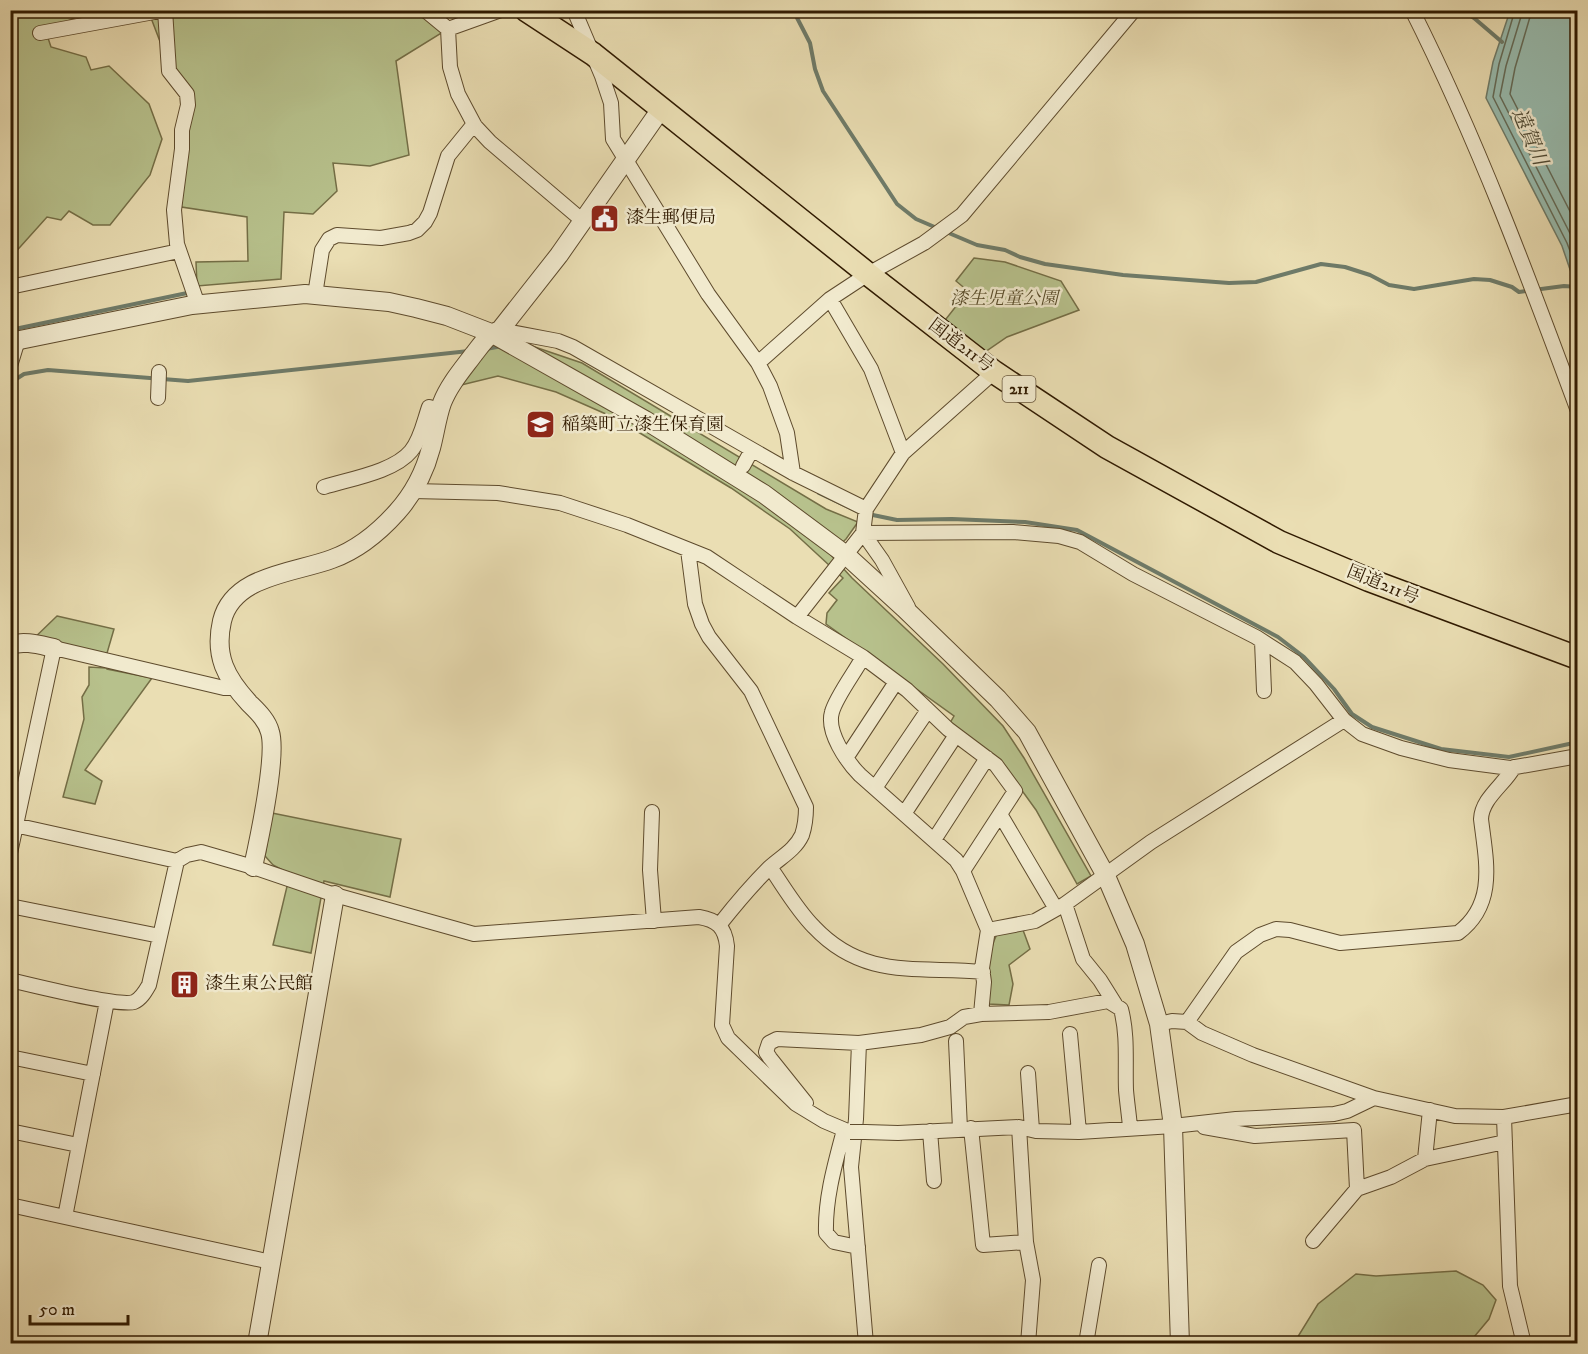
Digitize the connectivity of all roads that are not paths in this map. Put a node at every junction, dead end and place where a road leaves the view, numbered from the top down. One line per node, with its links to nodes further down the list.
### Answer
1 (165, 10): 9 (street); 15 (street)
2 (425, 10): 8 (street)
3 (501, 10): 8 (street)
4 (526, 10): 10 (highway, 国道211号 / 211)
5 (574, 10): 10 (street)
6 (1134, 10): 16 (street)
7 (1412, 10): 29 (street)
8 (448, 29): 12 (street)
9 (40, 33)
10 (592, 54): 11 (highway, 国道211号 / 211); 13 (street)
11 (661, 109): 13 (street); 16 (highway, 国道211号 / 211)
12 (474, 124): 14 (street); 18 (street)
13 (626, 161): 14 (street); 23 (street)
14 (583, 221): 21 (street)
15 (179, 251): 17 (street); 20 (street)
16 (868, 274): 19 (street); 26 (highway, 国道211号 / 211)
17 (10, 287)
18 (315, 295): 20 (street); 21 (street)
19 (830, 299): 23 (street); 30 (street)
20 (198, 305): 22 (street)
21 (496, 332): 28 (street); 31 (street); 37 (street)
22 (14, 341): 24 (street)
23 (758, 363): 31 (street)
24 (10, 366)
25 (159, 372): 27 (street)
26 (994, 372): 30 (street); 44 (highway, 国道211号 / 211)
27 (158, 398)
28 (440, 410): 32 (street); 33 (street)
29 (1578, 411)
30 (903, 453): 34 (street)
31 (794, 473): 34 (street)
32 (324, 487)
33 (413, 491): 36 (street); 46 (street)
34 (866, 509): 35 (street)
35 (862, 532): 37 (street); 39 (street); 40 (street)
36 (687, 550): 38 (street); 64 (street)
37 (846, 555): 38 (street); 39 (street)
38 (797, 617): 43 (street)
39 (914, 618): 66 (street)
40 (1262, 641): 47 (street); 49 (street)
41 (10, 645): 42 (street)
42 (54, 648): 46 (street); 59 (street)
43 (863, 657): 45 (street); 52 (street)
44 (1578, 658)
45 (896, 682): 48 (street); 52 (street)
46 (236, 688): 63 (street)
47 (1264, 691)
48 (928, 710): 50 (street); 55 (street)
49 (1344, 720): 54 (street); 66 (street)
50 (956, 735): 53 (street); 57 (street)
51 (1578, 756): 54 (street)
52 (846, 758): 55 (street)
53 (987, 758): 58 (street); 60 (street)
54 (1514, 767): 79 (street)
55 (875, 788): 57 (street)
56 (652, 812): 70 (street)
57 (904, 814): 60 (street)
58 (1000, 814): 65 (street); 69 (street)
59 (13, 825): 61 (street); 62 (street)
60 (934, 840): 65 (street)
61 (10, 853)
62 (177, 861): 63 (street); 73 (street)
63 (253, 867): 67 (street)
64 (770, 867): 71 (street); 74 (street)
65 (963, 872): 72 (street)
66 (1106, 876): 69 (street); 80 (street)
67 (335, 895): 70 (street); 110 (street)
68 (10, 906): 73 (street)
69 (1060, 906): 72 (street); 77 (street)
70 (654, 921): 71 (street)
71 (720, 924): 90 (street)
72 (988, 930): 74 (street)
73 (160, 936): 76 (street)
74 (983, 972): 78 (street)
75 (10, 980): 76 (street)
76 (107, 1001): 86 (street)
77 (1115, 1004): 78 (street); 93 (street)
78 (981, 1014): 83 (street)
79 (1187, 1022): 80 (street); 87 (street)
80 (1160, 1024): 92 (street)
81 (1070, 1034): 99 (street)
82 (956, 1041): 94 (street)
83 (859, 1043): 90 (street); 109 (street)
84 (10, 1057): 86 (street)
85 (1028, 1073): 95 (street)
86 (93, 1074): 101 (street)
87 (1374, 1098): 89 (street); 92 (street)
88 (1578, 1104): 91 (street)
89 (1430, 1110): 91 (street); 102 (street)
90 (817, 1117): 97 (street)
91 (1504, 1117): 100 (street)
92 (1181, 1125): 93 (street); 104 (street); 116 (street)
93 (1130, 1127): 99 (street)
94 (966, 1129): 95 (street); 98 (street); 108 (street)
95 (1025, 1129): 99 (street); 108 (street)
96 (10, 1131): 101 (street)
97 (847, 1131): 98 (street, bridge); 109 (street)
98 (930, 1131): 103 (street)
99 (1079, 1132)
100 (1505, 1142): 102 (street); 117 (street)
101 (78, 1145): 106 (street)
102 (1425, 1160): 104 (street)
103 (934, 1181)
104 (1357, 1189): 107 (street)
105 (10, 1205): 106 (street)
106 (65, 1217): 110 (street)
107 (1313, 1241)
108 (1026, 1242): 114 (street)
109 (858, 1247): 113 (street)
110 (271, 1262): 112 (street)
111 (1099, 1265): 115 (street)
112 (257, 1344)
113 (866, 1344)
114 (1028, 1344)
115 (1086, 1344)
116 (1180, 1344)
117 (1522, 1344)

